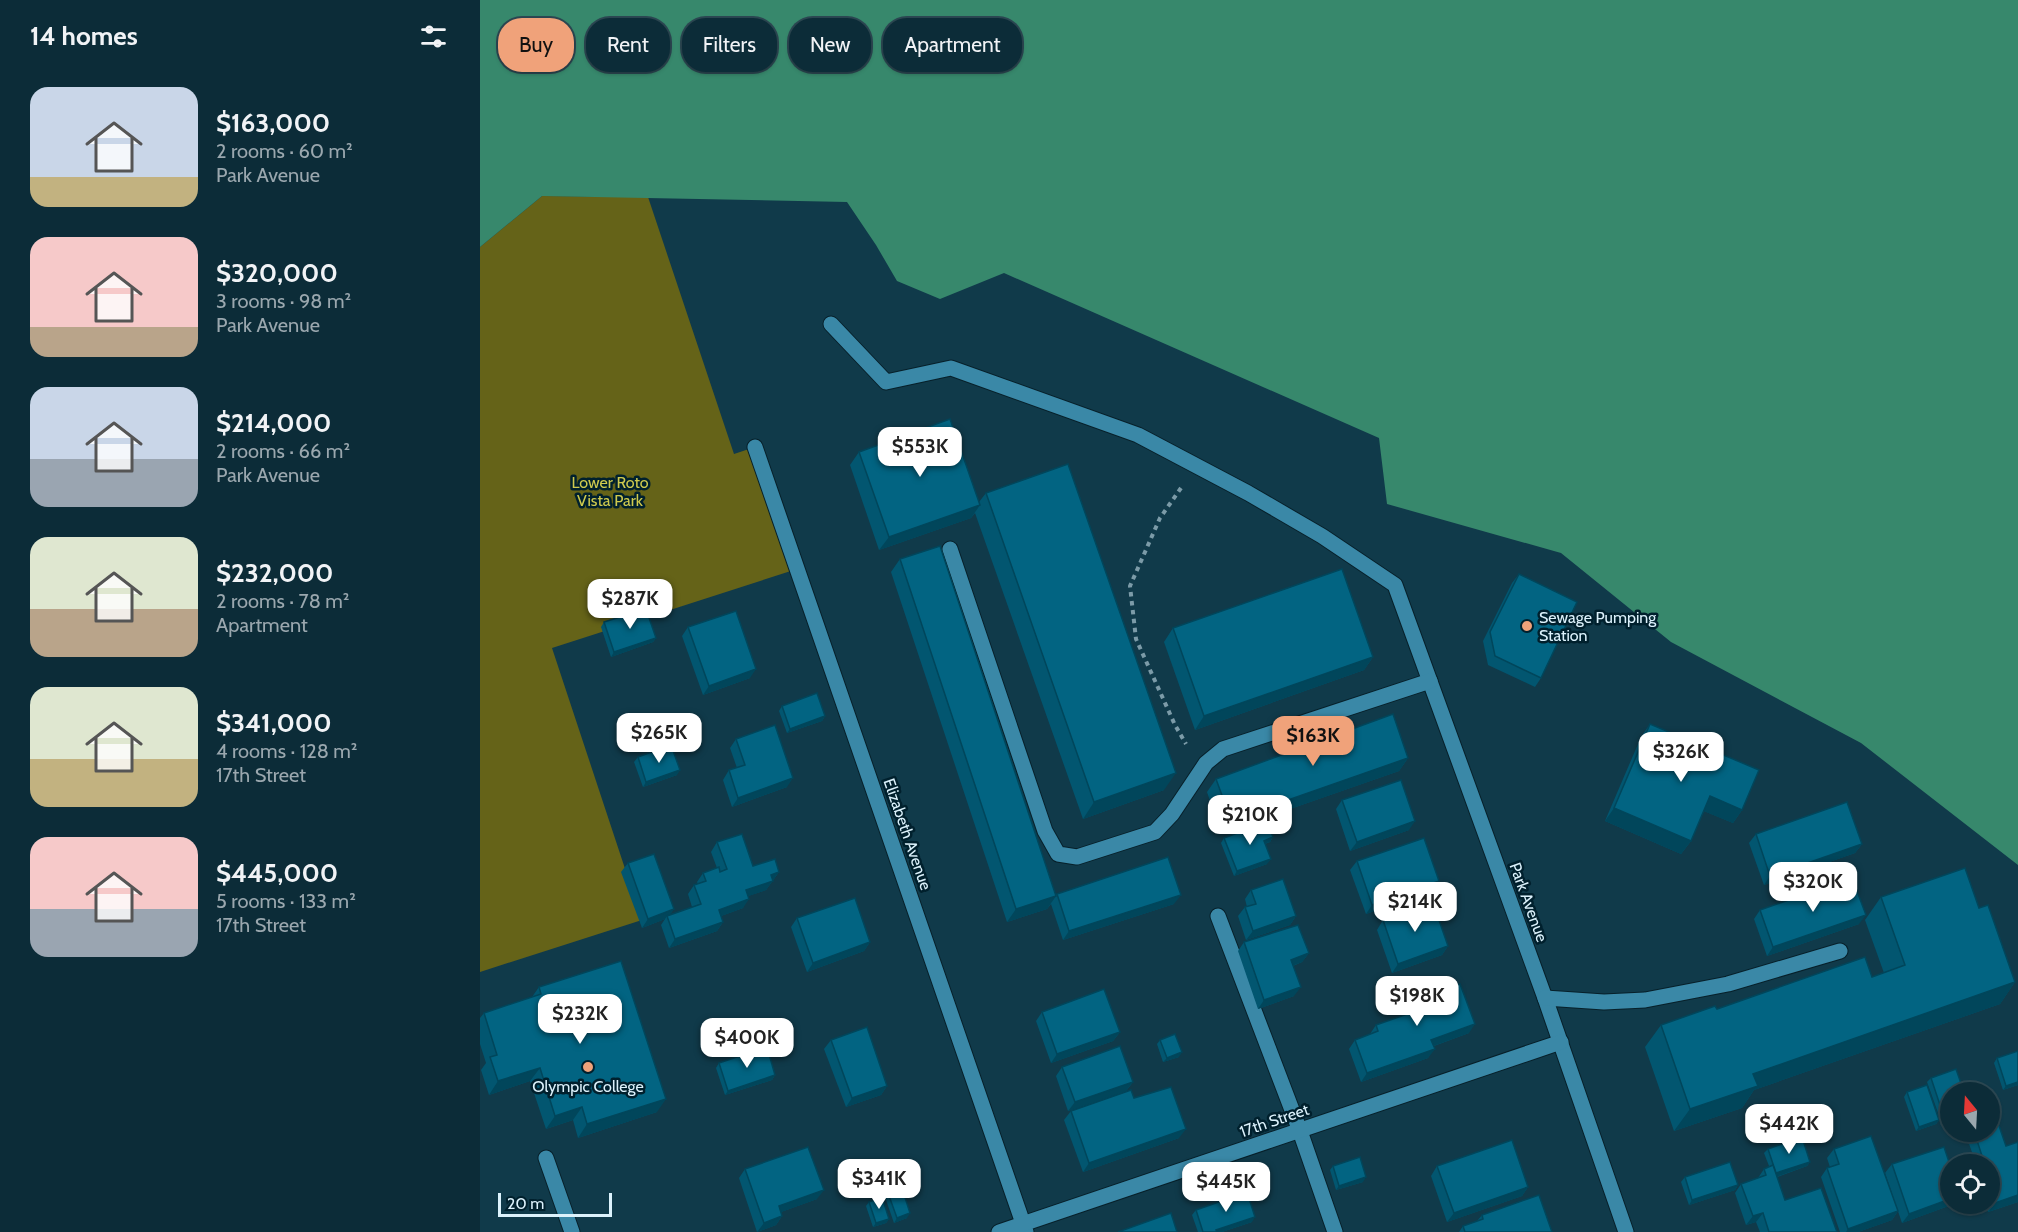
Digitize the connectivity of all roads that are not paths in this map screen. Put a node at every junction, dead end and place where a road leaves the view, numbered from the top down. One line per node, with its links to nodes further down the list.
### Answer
1 (831, 324): 4 (street, Park Avenue)
2 (755, 447): 11 (street, Elizabeth Avenue)
3 (950, 549): 4 (street)
4 (1430, 681): 7 (street, Park Avenue)
5 (1218, 916): 9 (street)
6 (1840, 951): 7 (street)
7 (1545, 998): 8 (street, Park Avenue)
8 (1561, 1042): 9 (street, 17th Street); 15 (street, Park Avenue)
9 (1300, 1131): 11 (street, 17th Street); 14 (street)
10 (546, 1158): 12 (street)
11 (1024, 1228): 13 (street, 17th Street)
12 (572, 1232)
13 (999, 1232)
14 (1335, 1232)
15 (1626, 1232)

